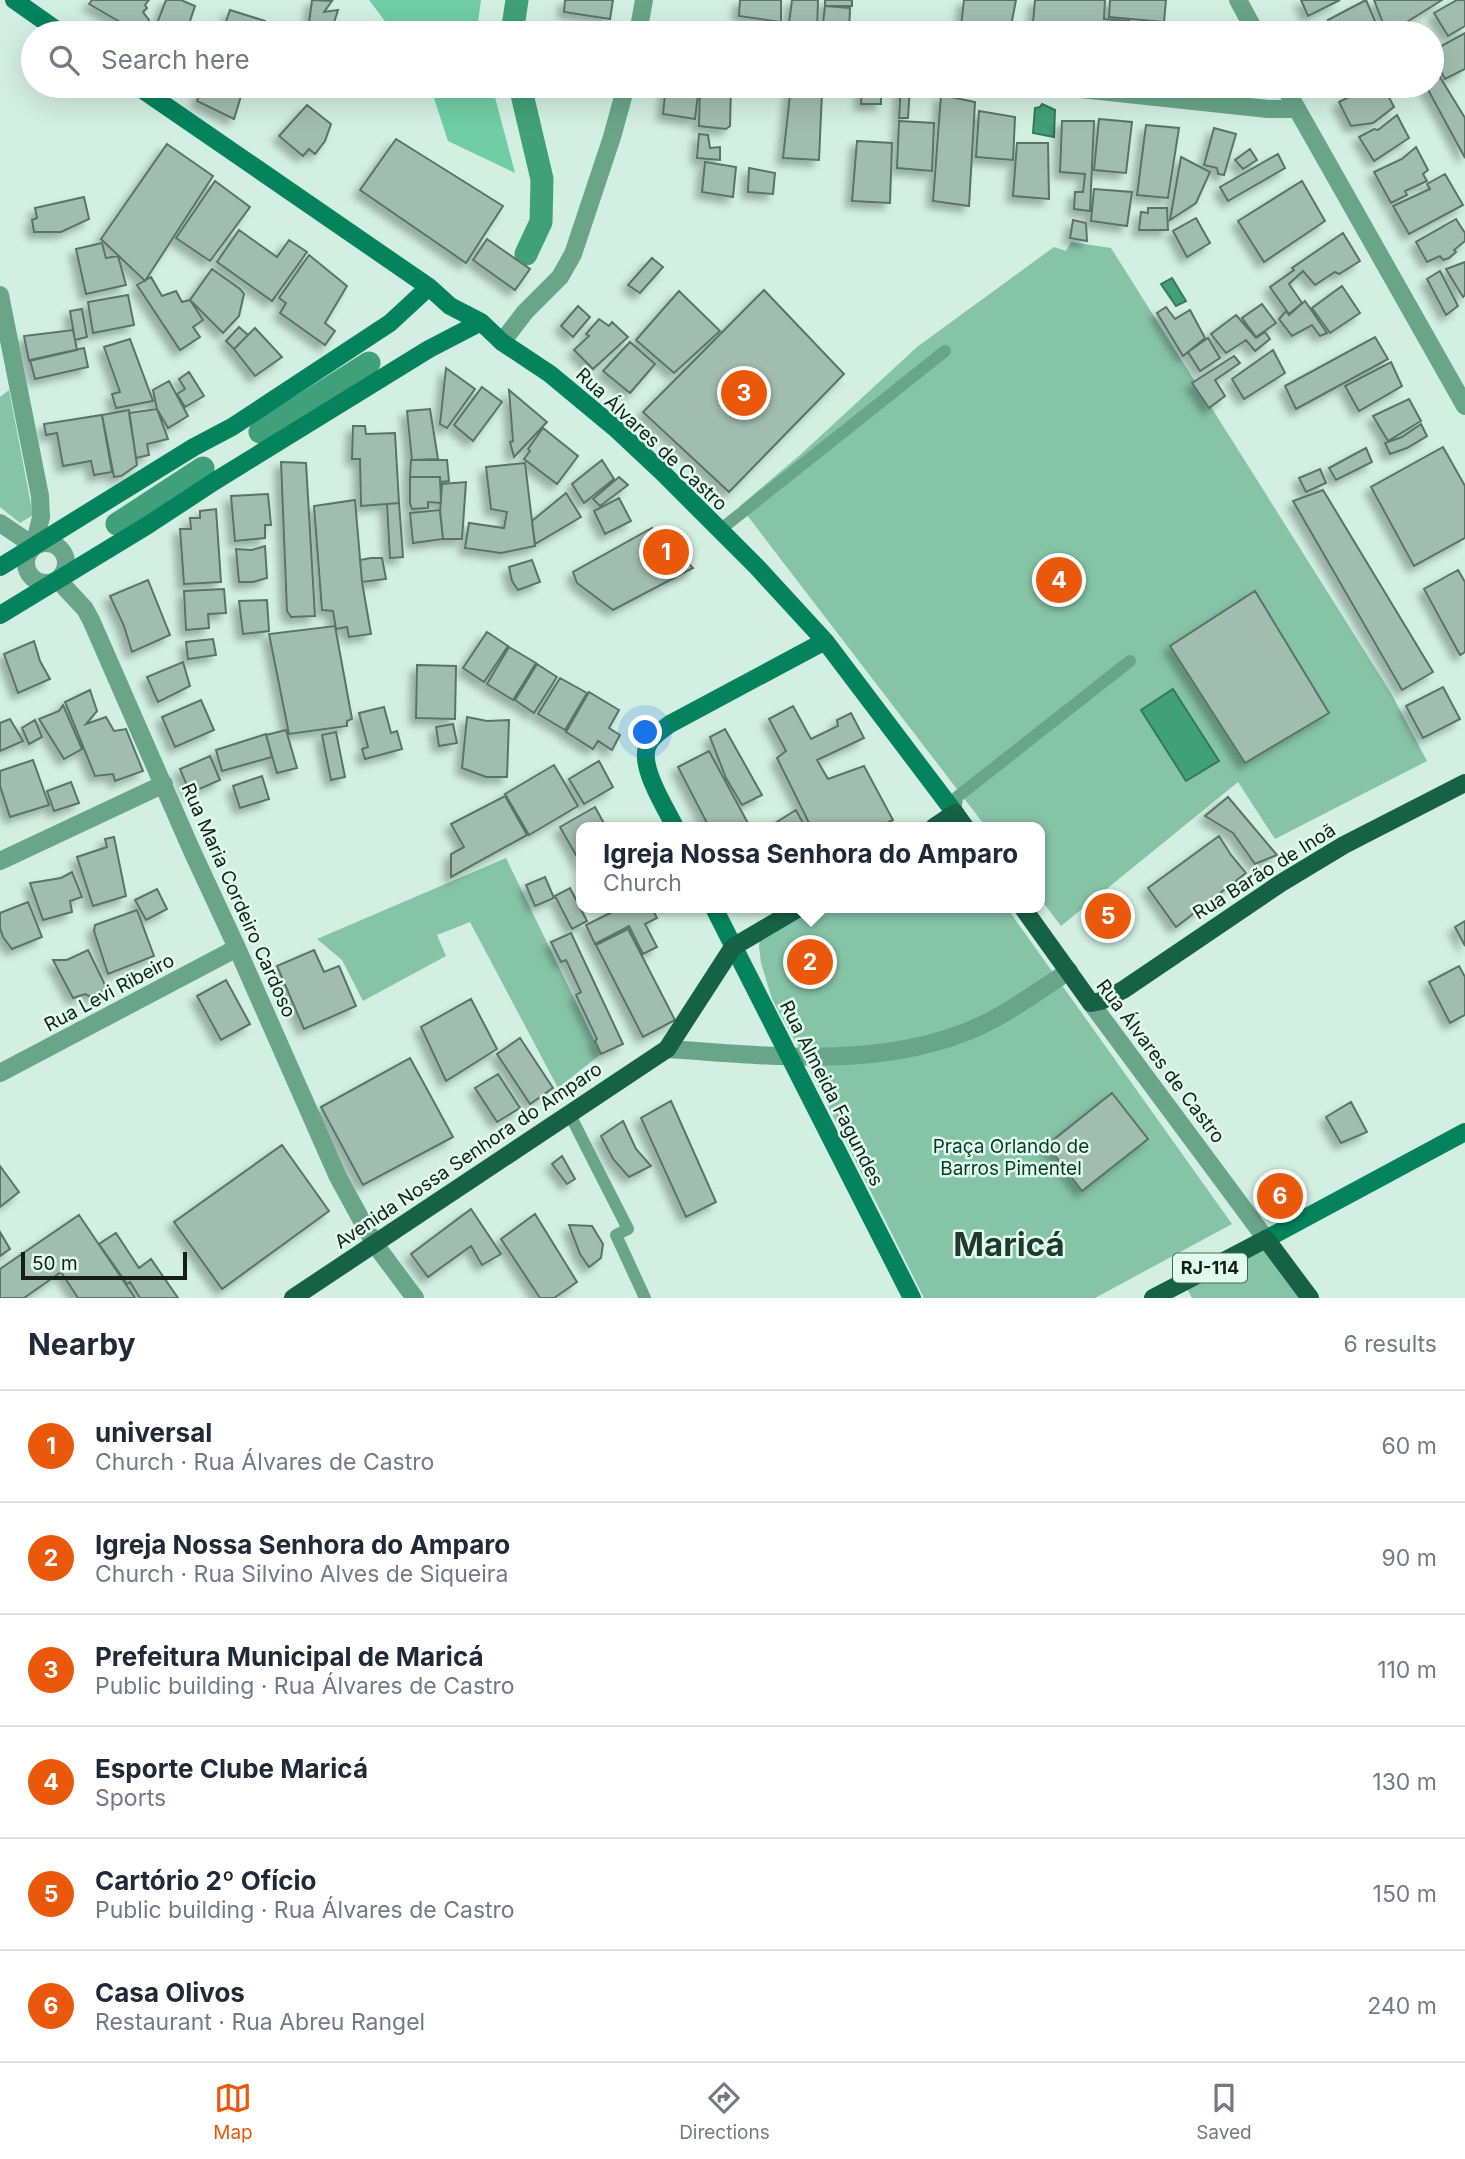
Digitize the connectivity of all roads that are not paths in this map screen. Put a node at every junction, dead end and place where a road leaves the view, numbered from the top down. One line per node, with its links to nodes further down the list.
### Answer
1 (14, 0): 4 (street)
2 (644, 0): 5 (street)
3 (1238, 0): 6 (street)
4 (44, 21)
5 (640, 21)
6 (1249, 21)
7 (154, 98): 12 (street, Rua Álvares de Castro)
8 (623, 98): 15 (street)
9 (1165, 98): 11 (street)
10 (1291, 98): 11 (street)
11 (1297, 109): 17 (street)
12 (429, 287): 14 (street, Rua Álvares de Castro); 20 (street)
13 (0, 295): 20 (street)
14 (481, 322): 15 (street, Rua Álvares de Castro); 22 (street)
15 (502, 342): 19 (street, Rua Álvares de Castro)
16 (945, 351): 19 (lane)
17 (1465, 406)
18 (0, 523): 20 (street)
19 (720, 530): 24 (street, Rua Álvares de Castro)
20 (34, 546): 21 (street); 22 (street); 22 (street)
21 (0, 567)
22 (58, 580): 23 (street); 27 (street, Rua Maria Cordeiro Cardoso)
23 (0, 615)
24 (825, 640): 28 (street, Rua Álvares de Castro); 29 (street)
25 (1130, 661): 28 (lane)
26 (1465, 783): 37 (main road, Rua Barão de Inoã)
27 (164, 784): 30 (street); 35 (street, Rua Maria Cordeiro Cardoso)
28 (960, 820)
29 (673, 822)
30 (0, 861)
31 (716, 913): 34 (street, Rua Almeida Fagundes)
32 (791, 913): 34 (main road)
33 (1027, 913): 36 (main road, Rua Álvares de Castro)
34 (733, 947): 38 (main road, Avenida Nossa Senhora do Amparo); 39 (street, Rua Almeida Fagundes)
35 (237, 948): 40 (street, Rua Levi Ribeiro); 44 (street, Rua Maria Cordeiro Cardoso)
36 (1069, 971): 37 (main road, Rua Álvares de Castro); 39 (street)
37 (1091, 1003): 43 (street, Rua Álvares de Castro)
38 (667, 1049): 39 (street); 41 (main road, Avenida Nossa Senhora do Amparo)
39 (790, 1057): 48 (street, Rua Almeida Fagundes)
40 (0, 1073)
41 (569, 1113): 44 (main road, Avenida Nossa Senhora do Amparo); 47 (lane)
42 (1465, 1132): 43 (street, RJ-114)
43 (1266, 1239): 49 (main road, RJ-114); 50 (main road)
44 (374, 1243): 45 (main road, Avenida Nossa Senhora do Amparo); 46 (street, Rua Maria Cordeiro Cardoso)
45 (293, 1298)
46 (415, 1298)
47 (645, 1298)
48 (912, 1298)
49 (1153, 1298)
50 (1310, 1298)

